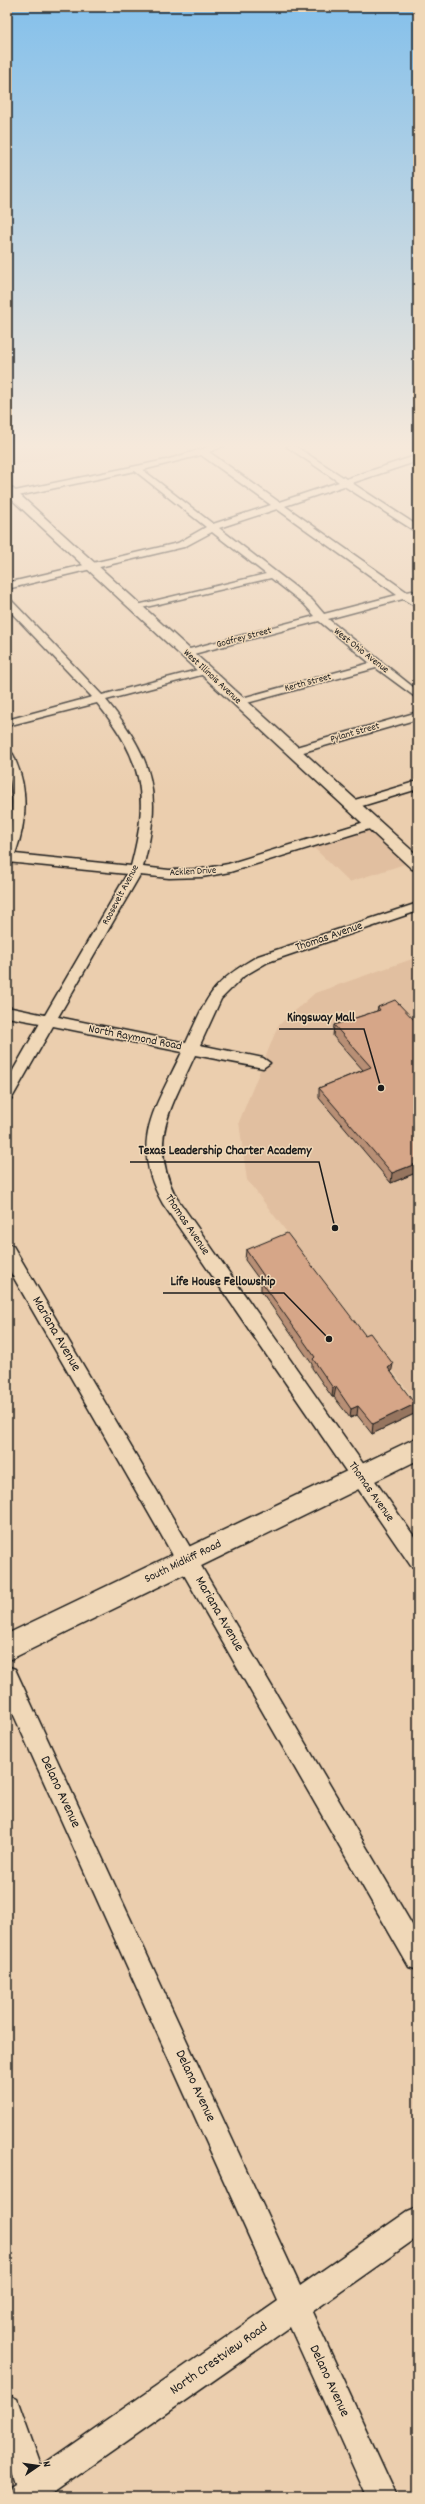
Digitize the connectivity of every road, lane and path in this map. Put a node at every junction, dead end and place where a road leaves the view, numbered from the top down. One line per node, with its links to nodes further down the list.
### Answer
1 (88, 563): 5 (main road, West Illinois Avenue)
2 (105, 563): 5 (street)
3 (257, 563): 6 (street, West Ohio Avenue)
4 (358, 563): 9 (street)
5 (91, 566): 7 (street); 12 (main road, West Illinois Avenue)
6 (273, 575): 12 (street); 13 (street, West Ohio Avenue)
7 (7, 586)
8 (418, 592): 9 (street, Godfrey Street)
9 (405, 596): 11 (street); 13 (street, Godfrey Street)
10 (7, 602): 18 (street, Roosevelt Avenue)
11 (418, 605)
12 (137, 608): 14 (main road, West Illinois Avenue)
13 (321, 617): 14 (street, Godfrey Street); 15 (street, West Ohio Avenue)
14 (186, 653): 16 (main road, West Illinois Avenue)
15 (378, 664): 17 (street, West Ohio Avenue); 19 (street, Kerth Street)
16 (205, 671): 18 (street); 19 (main road, West Illinois Avenue)
17 (418, 696)
18 (100, 698): 21 (street); 29 (street, Roosevelt Avenue)
19 (239, 702): 22 (main road, West Illinois Avenue)
20 (418, 715): 22 (street, Pylant Street)
21 (7, 723)
22 (293, 751): 25 (main road, West Illinois Avenue)
23 (7, 754): 27 (street)
24 (418, 785): 25 (street)
25 (352, 805): 26 (main road, West Illinois Avenue)
26 (372, 824): 28 (main road, West Illinois Avenue); 29 (street, Acklen Drive)
27 (7, 858): 29 (street, Acklen Drive)
28 (418, 866)
29 (136, 870): 32 (street, Roosevelt Avenue)
30 (418, 907): 33 (street, Thomas Avenue)
31 (7, 1012): 32 (street, North Raymond Road)
32 (51, 1020): 33 (street, North Raymond Road); 35 (street, Roosevelt Avenue)
33 (190, 1049): 34 (street, North Raymond Road); 38 (street, Thomas Avenue)
34 (263, 1063)
35 (7, 1094)
36 (7, 1251): 40 (street, Mariana Avenue)
37 (418, 1448): 38 (main road, South Midkiff Road)
38 (360, 1476): 39 (street, Thomas Avenue); 40 (main road, South Midkiff Road)
39 (418, 1559)
40 (187, 1560): 41 (main road, South Midkiff Road); 43 (street, Mariana Avenue)
41 (7, 1648)
42 (7, 1676): 45 (street, Delano Avenue)
43 (418, 1958)
44 (418, 2221): 45 (street, North Crestview Road)
45 (296, 2306): 47 (street, North Crestview Road); 48 (street, Delano Avenue)
46 (7, 2410): 47 (street)
47 (30, 2494)
48 (382, 2497)

